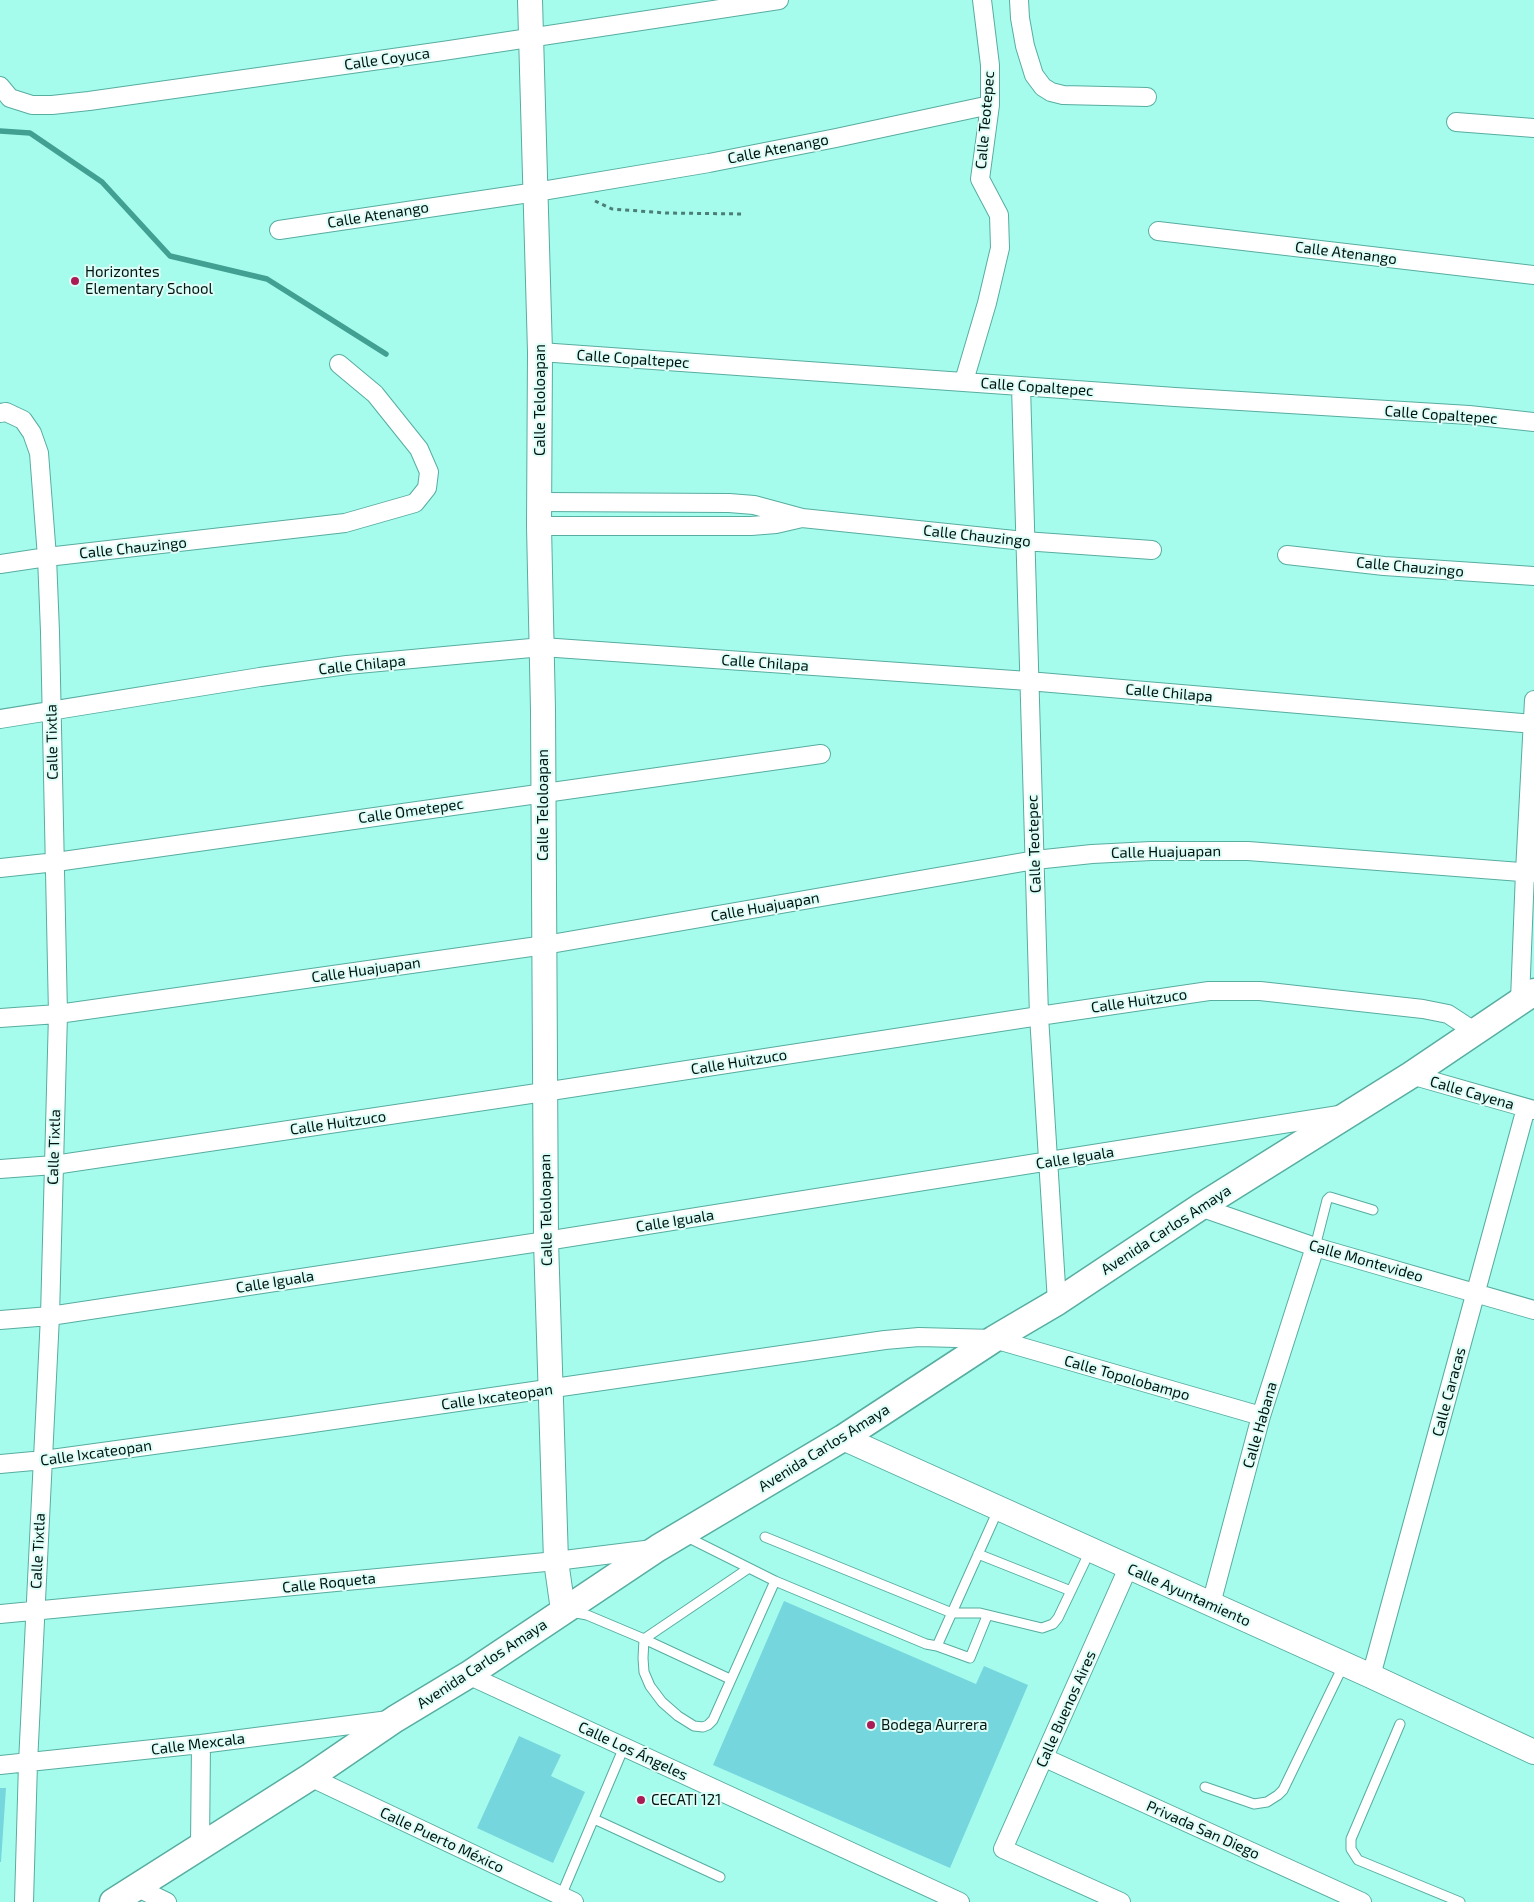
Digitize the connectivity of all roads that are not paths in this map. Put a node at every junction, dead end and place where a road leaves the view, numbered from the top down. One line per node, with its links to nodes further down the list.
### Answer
1 (530, 0): 5 (street, Calle Teloloapan)
2 (779, 0): 5 (street, Calle Coyuca)
3 (982, 0): 8 (street, Calle Teotepec)
4 (1019, 0): 7 (street)
5 (531, 38): 6 (street, Calle Coyuca); 11 (street, Calle Teloloapan)
6 (0, 86)
7 (1147, 98)
8 (990, 105): 11 (street, Calle Atenango); 17 (street, Calle Teotepec)
9 (1456, 122): 10 (street)
10 (1534, 128)
11 (536, 192): 12 (street, Calle Atenango); 15 (street, Calle Teloloapan)
12 (279, 230)
13 (1158, 230): 14 (street, Calle Atenango)
14 (1534, 275)
15 (540, 352): 17 (street, Calle Copaltepec); 21 (street, Calle Teloloapan)
16 (338, 364): 27 (street, Calle Chauzingo)
17 (964, 381): 18 (street, Calle Copaltepec)
18 (1021, 386): 20 (street, Calle Copaltepec); 24 (street, Calle Teotepec)
19 (0, 413): 27 (street, Calle Tixtla)
20 (1534, 422)
21 (540, 502): 22 (street, Calle Chauzingo); 23 (street, Calle Teloloapan)
22 (802, 518): 23 (street, Calle Chauzingo); 24 (street, Calle Chauzingo)
23 (539, 526): 30 (street, Calle Teloloapan)
24 (1024, 541): 25 (street, Calle Chauzingo); 31 (street, Calle Teotepec)
25 (1152, 550)
26 (1287, 555): 29 (street, Calle Chauzingo)
27 (47, 557): 28 (street, Calle Chauzingo); 33 (street, Calle Tixtla)
28 (0, 564)
29 (1534, 576)
30 (542, 647): 31 (street, Calle Chilapa); 33 (street, Calle Chilapa); 37 (street, Calle Teloloapan)
31 (1028, 681): 35 (street, Calle Chilapa); 38 (street, Calle Teotepec)
32 (1534, 700): 35 (street)
33 (52, 711): 34 (street, Calle Chilapa); 39 (street, Calle Tixtla)
34 (0, 719)
35 (1533, 724): 41 (street)
36 (821, 754): 37 (street, Calle Ometepec)
37 (543, 792): 39 (street, Calle Ometepec); 42 (street, Calle Teloloapan)
38 (1035, 860): 41 (street, Calle Huajuapan); 42 (street, Calle Huajuapan); 45 (street, Calle Teotepec)
39 (56, 862): 40 (street, Calle Ometepec); 44 (street, Calle Tixtla)
40 (0, 868)
41 (1529, 873): 43 (street)
42 (545, 945): 44 (street, Calle Huajuapan); 49 (street, Calle Teloloapan)
43 (1527, 996): 47 (main road, Avenida Carlos Amaya)
44 (58, 1014): 46 (street, Calle Huajuapan); 53 (street, Calle Tixtla)
45 (1039, 1016): 47 (street, Calle Huitzuco); 49 (street, Calle Huitzuco); 52 (street, Calle Teotepec)
46 (0, 1018)
47 (1474, 1031): 48 (main road, Avenida Carlos Amaya)
48 (1411, 1075): 50 (street, Calle Cayena); 51 (main road, Avenida Carlos Amaya)
49 (544, 1092): 53 (street, Calle Huitzuco); 57 (street, Calle Teloloapan)
50 (1530, 1109): 59 (street, Calle Caracas)
51 (1349, 1114): 52 (street, Calle Iguala); 55 (main road, Avenida Carlos Amaya)
52 (1047, 1163): 57 (street, Calle Iguala); 60 (street, Calle Teotepec)
53 (54, 1165): 54 (street, Calle Huitzuco); 62 (street, Calle Tixtla)
54 (0, 1169)
55 (1200, 1207): 58 (street, Calle Montevideo); 60 (main road, Avenida Carlos Amaya)
56 (1373, 1210): 58 (lane)
57 (546, 1241): 62 (street, Calle Iguala); 65 (street, Calle Teloloapan)
58 (1315, 1247): 59 (street, Calle Montevideo); 66 (street, Calle Habana)
59 (1476, 1293): 61 (street, Calle Montevideo); 91 (street, Calle Caracas)
60 (1058, 1302): 64 (main road, Avenida Carlos Amaya)
61 (1534, 1310)
62 (50, 1316): 63 (street, Calle Iguala); 68 (street, Calle Tixtla)
63 (0, 1320)
64 (994, 1339): 65 (street, Calle Ixcateopan); 66 (street, Calle Topolobampo); 67 (main road, Avenida Carlos Amaya)
65 (550, 1389): 68 (street, Calle Ixcateopan); 76 (street, Calle Teloloapan)
66 (1261, 1416): 81 (street, Calle Habana)
67 (843, 1438): 70 (street, Calle Ayuntamiento); 71 (main road, Avenida Carlos Amaya)
68 (44, 1460): 69 (street, Calle Ixcateopan); 83 (street, Calle Tixtla)
69 (0, 1464)
70 (998, 1510): 74 (street, Calle Ayuntamiento); 75 (lane)
71 (682, 1534): 73 (main road, Avenida Carlos Amaya); 77 (lane)
72 (765, 1537): 84 (lane)
73 (658, 1548): 76 (street, Calle Roqueta); 82 (main road, Avenida Carlos Amaya)
74 (1090, 1551): 78 (street, Calle Ayuntamiento); 80 (lane)
75 (978, 1554): 80 (lane); 84 (lane)
76 (556, 1560): 82 (street, Calle Teloloapan); 83 (street, Calle Roqueta)
77 (749, 1568): 79 (lane); 87 (lane)
78 (1128, 1568): 81 (street, Calle Ayuntamiento); 98 (street, Calle Buenos Aires)
79 (775, 1581): 88 (lane); 92 (lane)
80 (1071, 1591): 86 (lane)
81 (1211, 1604): 89 (street, Calle Ayuntamiento)
82 (564, 1610): 87 (lane); 90 (main road, Avenida Carlos Amaya)
83 (35, 1612): 85 (street, Calle Roqueta); 99 (street, Calle Tixtla)
84 (952, 1613): 86 (lane); 88 (lane)
85 (0, 1614)
86 (987, 1616): 88 (lane)
87 (644, 1639): 92 (lane); 92 (lane)
88 (937, 1646)
89 (1344, 1664): 91 (street, Calle Ayuntamiento); 102 (lane)
90 (468, 1675): 93 (main road, Avenida Carlos Amaya); 97 (street, Calle Los Ángeles)
91 (1371, 1676): 96 (street, Calle Ayuntamiento)
92 (730, 1679)
93 (395, 1719): 95 (street, Calle Mexcala); 101 (main road, Avenida Carlos Amaya)
94 (1400, 1724): 114 (lane)
95 (201, 1744): 99 (street, Calle Mexcala); 104 (street)
96 (1533, 1746)
97 (624, 1747): 103 (lane); 111 (street, Calle Los Ángeles)
98 (1045, 1758): 112 (street, Calle Buenos Aires); 113 (street, Privada San Diego)
99 (28, 1763): 100 (street, Calle Mexcala); 108 (street, Calle Tixtla)
100 (0, 1765)
101 (310, 1778): 104 (main road, Avenida Carlos Amaya); 107 (street, Calle Puerto México)
102 (1205, 1787)
103 (594, 1818): 105 (lane); 107 (lane)
104 (200, 1846): 106 (main road, Avenida Carlos Amaya)
105 (720, 1877)
106 (136, 1887): 109 (main road, Avenida Carlos Amaya); 110 (street)
107 (564, 1900)
108 (24, 1902)
109 (113, 1902)
110 (167, 1902)
111 (960, 1902)
112 (1121, 1902)
113 (1362, 1902)
114 (1460, 1902)

